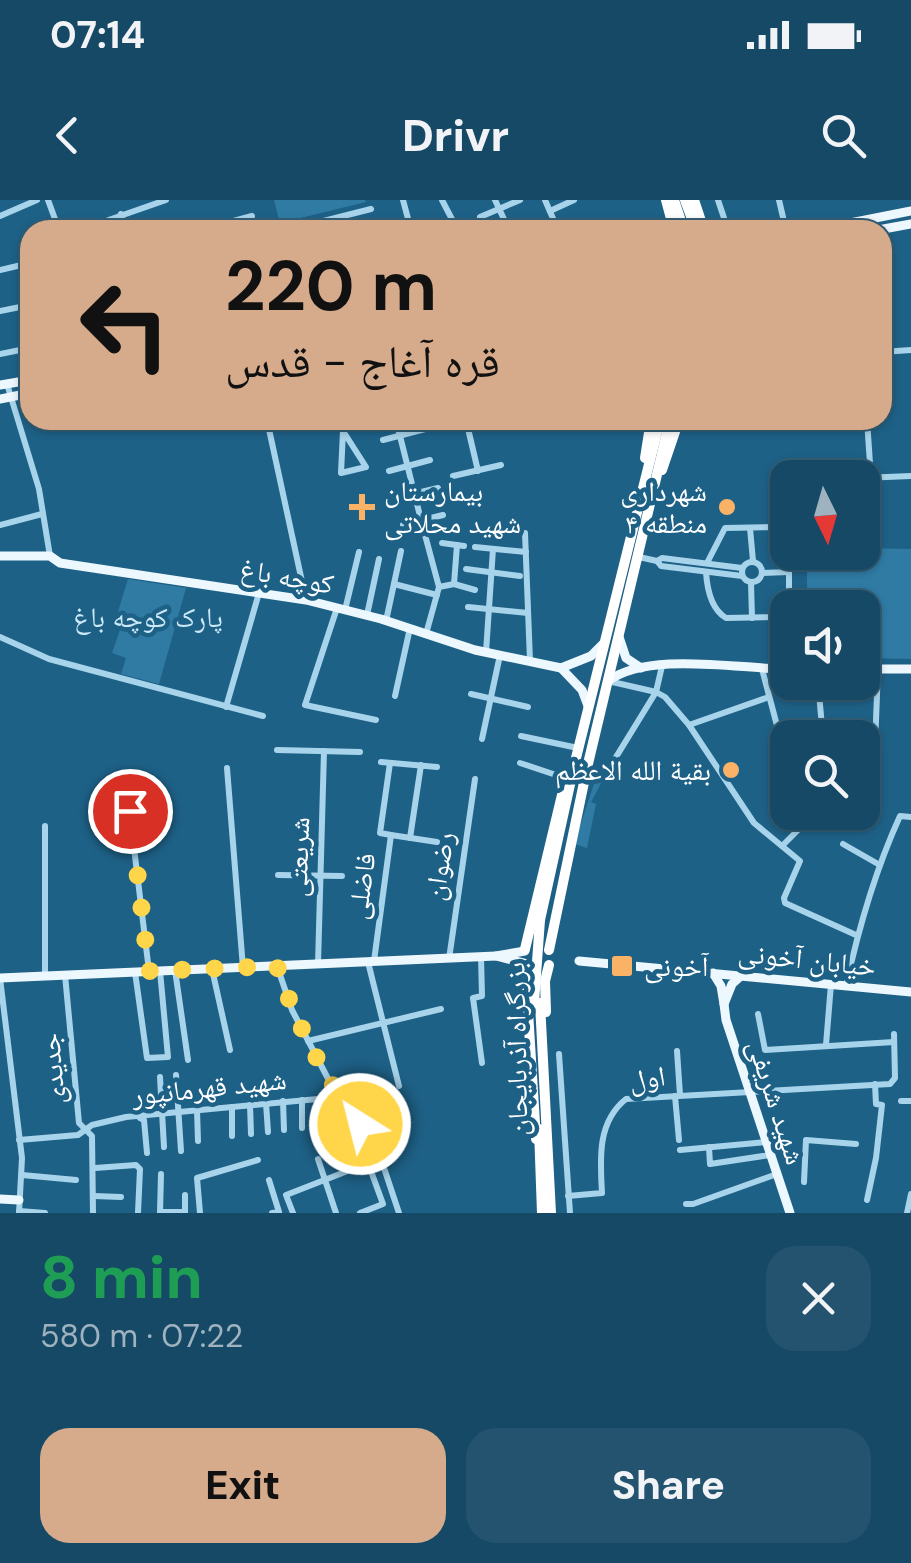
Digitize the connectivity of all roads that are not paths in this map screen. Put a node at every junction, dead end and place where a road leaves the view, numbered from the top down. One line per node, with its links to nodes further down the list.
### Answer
1 (37, 200): 12 (street)
2 (166, 200): 11 (street)
3 (495, 200): 8 (street)
4 (520, 200): 8 (street)
5 (545, 200): 9 (street)
6 (574, 200): 9 (street)
7 (370, 208): 18 (street)
8 (499, 209): 14 (street); 19 (street)
9 (550, 210): 20 (street)
10 (911, 211): 21 (main road)
11 (121, 214): 15 (street); 16 (street)
12 (0, 216)
13 (252, 216): 17 (street)
14 (480, 217)
15 (106, 220)
16 (123, 220)
17 (237, 220)
18 (325, 220)
19 (504, 220)
20 (554, 220)
21 (865, 220)
22 (3, 385): 24 (street)
23 (20, 396): 24 (main road)
24 (13, 397): 25 (main road); 26 (street)
25 (0, 399)
26 (20, 423)
27 (22, 430): 54 (street)
28 (269, 430): 87 (street)
29 (399, 430): 38 (street)
30 (421, 430): 38 (street)
31 (468, 430): 45 (street)
32 (649, 430): 49 (highway, بزرگراه آذربایجان)
33 (657, 430): 49 (highway, بزرگراه آذربایجان)
34 (668, 430): 50 (highway, بزرگراه آذربایجان)
35 (676, 430): 50 (highway, بزرگراه آذربایجان)
36 (867, 430): 41 (street)
37 (343, 431): 37 (street)
38 (400, 435): 39 (street); 43 (street)
39 (383, 440)
40 (430, 460): 43 (street)
41 (867, 460)
42 (501, 465): 45 (street)
43 (407, 466): 44 (street); 52 (street)
44 (390, 470)
45 (478, 470): 46 (street)
46 (453, 476)
47 (911, 476): 48 (street)
48 (880, 477)
49 (644, 480): 99 (highway, بزرگراه آذربایجان)
50 (656, 484): 71 (highway, بزرگراه آذربایجان)
51 (438, 488): 52 (street)
52 (414, 494): 53 (street); 56 (street)
53 (396, 498)
54 (42, 514): 57 (street); 70 (street)
55 (443, 515): 56 (street)
56 (421, 520): 58 (street)
57 (0, 525)
58 (403, 526)
59 (770, 527): 60 (street)
60 (750, 528): 73 (street); 74 (street)
61 (525, 533): 68 (street)
62 (424, 534): 85 (street)
63 (442, 543): 82 (street)
64 (475, 547): 65 (street)
65 (492, 549): 68 (street); 76 (street)
66 (401, 550): 81 (street)
67 (358, 552): 89 (street)
68 (526, 552): 91 (street)
69 (0, 556): 70 (main road, کوچه باغ)
70 (50, 556): 86 (main road, کوچه باغ)
71 (639, 558): 74 (street); 98 (highway, بزرگراه آذربایجان)
72 (378, 559): 92 (street)
73 (752, 561): 77 (street); 79 (street)
74 (706, 568): 77 (street); 93 (street)
75 (466, 569): 76 (street)
76 (491, 572): 80 (street); 90 (street)
77 (742, 572): 83 (street)
78 (788, 572): 79 (street); 93 (street)
79 (762, 573): 83 (street)
80 (520, 576)
81 (394, 584): 85 (street); 94 (street)
82 (454, 584): 84 (street); 85 (street)
83 (752, 584): 93 (street)
84 (475, 590)
85 (438, 591): 96 (street)
86 (258, 593): 87 (main road, کوچه باغ); 118 (street)
87 (306, 600): 89 (main road, کوچه باغ)
88 (468, 607): 90 (street)
89 (342, 609): 92 (main road, کوچه باغ); 120 (street)
90 (489, 610): 91 (street); 100 (street)
91 (528, 613): 102 (street)
92 (366, 615): 94 (main road, کوچه باغ)
93 (752, 618)
94 (386, 621): 95 (main road, کوچه باغ)
95 (410, 628): 96 (main road, کوچه باغ); 113 (street)
96 (426, 634): 100 (main road, کوچه باغ)
97 (0, 636): 118 (street)
98 (619, 637): 105 (main road); 110 (highway, بزرگراه آذربایجان)
99 (604, 644): 104 (main road); 117 (highway, بزرگراه آذربایجان)
100 (486, 652): 101 (main road, کوچه باغ)
101 (500, 655): 102 (main road, کوچه باغ); 115 (street)
102 (530, 661): 104 (main road, کوچه باغ)
103 (662, 666): 105 (main road); 106 (main road); 111 (street)
104 (561, 668): 117 (main road)
105 (641, 668): 110 (main road)
106 (762, 669): 107 (main road); 114 (street)
107 (770, 669)
108 (880, 669): 109 (main road)
109 (911, 669)
110 (608, 681): 111 (street); 150 (highway, بزرگراه آذربایجان)
111 (656, 692): 122 (street); 135 (street)
112 (471, 694): 115 (street)
113 (395, 696)
114 (769, 696): 121 (street); 122 (street)
115 (491, 698): 116 (street); 124 (street)
116 (528, 706)
117 (588, 706): 125 (highway, بزرگراه آذربایجان)
118 (226, 707): 119 (street)
119 (263, 716)
120 (376, 720)
121 (775, 720)
122 (689, 725): 145 (street)
123 (521, 736): 125 (street)
124 (482, 739)
125 (578, 748): 129 (highway, بزرگراه آذربایجان)
126 (277, 750): 127 (street)
127 (324, 751): 128 (street); 148 (street, شریعتی)
128 (360, 752)
129 (574, 762): 136 (highway, بزرگراه آذربایجان); 150 (highway, بزرگراه آذربایجان)
130 (520, 763): 136 (street)
131 (420, 765): 132 (street); 141 (street); 142 (street)
132 (438, 767)
133 (227, 768): 163 (street)
134 (125, 774): 166 (street)
135 (604, 776)
136 (568, 779): 150 (highway, بزرگراه آذربایجان)
137 (474, 780): 156 (street, رضوان)
138 (911, 817): 146 (street)
139 (45, 826): 171 (street)
140 (799, 830): 145 (street)
141 (391, 835): 142 (street, فاضلی); 158 (street, فاضلی)
142 (410, 838): 143 (street, فاضلی)
143 (437, 842)
144 (844, 844): 146 (street)
145 (782, 846): 151 (street)
146 (878, 864): 151 (street)
147 (278, 875): 148 (street)
148 (319, 875): 149 (street); 159 (street, شریعتی)
149 (342, 876)
150 (543, 921): 152 (highway, بزرگراه آذربایجان); 153 (highway, بزرگراه آذربایجان); 176 (highway, بزرگراه آذربایجان, bridge)
151 (856, 936): 174 (street)
152 (525, 950): 153 (highway); 154 (main road); 160 (highway)
153 (549, 950): 161 (highway)
154 (496, 956): 155 (main road); 160 (main road)
155 (481, 957): 156 (main road); 187 (street)
156 (448, 959): 158 (main road)
157 (579, 961): 168 (main road, خیابان آخونی)
158 (371, 962): 159 (main road); 180 (street)
159 (318, 964): 162 (main road)
160 (525, 964): 161 (highway); 176 (highway, بزرگراه آذربایجان)
161 (549, 965): 176 (highway, بزرگراه آذربایجان)
162 (277, 966): 163 (main road); 181 (street)
163 (243, 968): 164 (main road)
164 (212, 969): 165 (main road); 183 (street)
165 (175, 970): 166 (main road); 186 (street)
166 (154, 971): 167 (main road); 167 (street)
167 (135, 972): 169 (main road)
168 (712, 972): 170 (main road, خیابان آخونی); 177 (main road, شهید شریفی)
169 (65, 975): 171 (main road); 207 (street, جدیدی)
170 (742, 975): 173 (main road, خیابان آخونی); 177 (main road)
171 (45, 976): 172 (main road)
172 (0, 978): 212 (street)
173 (831, 984): 174 (main road, خیابان آخونی); 182 (street)
174 (846, 986): 175 (main road, خیابان آخونی)
175 (911, 992)
176 (536, 999): 225 (highway, بزرگراه آذربایجان)
177 (724, 1004): 192 (main road, شهید شریفی)
178 (441, 1009): 180 (street)
179 (758, 1014): 182 (street)
180 (383, 1023): 181 (street); 191 (street)
181 (308, 1041): 194 (street)
182 (826, 1045): 190 (street, اول)
183 (230, 1050)
184 (676, 1050): 193 (street)
185 (559, 1054): 239 (street)
186 (188, 1060)
187 (482, 1064)
188 (176, 1075): 203 (street)
189 (160, 1077): 204 (street)
190 (875, 1084): 192 (street, اول); 242 (street)
191 (398, 1086)
192 (749, 1090): 193 (street, اول); 215 (main road, شهید شریفی)
193 (678, 1095): 213 (street); 239 (street, اول)
194 (339, 1096): 195 (street, شهید قهرمانپور); 230 (street)
195 (302, 1100): 198 (street, شهید قهرمانپور); 206 (street)
196 (902, 1101): 197 (street)
197 (911, 1101)
198 (284, 1102): 199 (street, شهید قهرمانپور); 208 (street)
199 (266, 1103): 200 (street, شهید قهرمانپور); 209 (street)
200 (250, 1105): 201 (street, شهید قهرمانپور); 210 (street)
201 (232, 1107): 202 (street, شهید قهرمانپور); 211 (street)
202 (197, 1110): 203 (street, شهید قهرمانپور); 214 (street)
203 (180, 1112): 204 (street, شهید قهرمانپور); 219 (street)
204 (162, 1114): 205 (street, شهید قهرمانپور); 217 (street)
205 (136, 1116): 207 (street, شهید قهرمانپور); 221 (street)
206 (302, 1128)
207 (86, 1130): 212 (street, شهید قهرمانپور); 226 (street, جدیدی)
208 (284, 1130)
209 (268, 1132)
210 (250, 1134)
211 (232, 1136)
212 (19, 1140): 229 (street)
213 (679, 1140)
214 (198, 1142)
215 (766, 1142): 218 (street); 222 (main road, شهید شریفی)
216 (856, 1144): 234 (street)
217 (164, 1147)
218 (708, 1147): 220 (street); 222 (street)
219 (181, 1150)
220 (680, 1150)
221 (147, 1153)
222 (770, 1155): 228 (main road, شهید شریفی)
223 (318, 1159): 233 (street)
224 (258, 1160): 250 (street)
225 (544, 1161): 256 (highway, بزرگراه آذربایجان); 257 (highway, بزرگراه آذربایجان)
226 (95, 1168): 238 (street, جدیدی); 248 (street)
227 (161, 1174): 245 (street)
228 (777, 1174): 243 (street); 259 (main road, شهید شریفی)
229 (22, 1176): 231 (street); 244 (street)
230 (388, 1179): 235 (street); 255 (street)
231 (76, 1180)
232 (270, 1180): 251 (street)
233 (326, 1180): 235 (street); 252 (street); 253 (street)
234 (804, 1182)
235 (375, 1183): 254 (street)
236 (911, 1194): 260 (street)
237 (185, 1195): 249 (street)
238 (94, 1196): 240 (street); 247 (street, جدیدی)
239 (568, 1196): 258 (street)
240 (121, 1197)
241 (0, 1199): 244 (main road)
242 (867, 1200)
243 (686, 1204)
244 (19, 1208): 246 (street)
245 (160, 1212): 249 (street)
246 (45, 1213)
247 (93, 1213)
248 (138, 1213)
249 (186, 1213)
250 (200, 1213)
251 (272, 1213)
252 (293, 1213)
253 (336, 1213)
254 (360, 1213)
255 (399, 1213)
256 (542, 1213)
257 (551, 1213)
258 (570, 1213)
259 (790, 1213)
260 (907, 1213)

